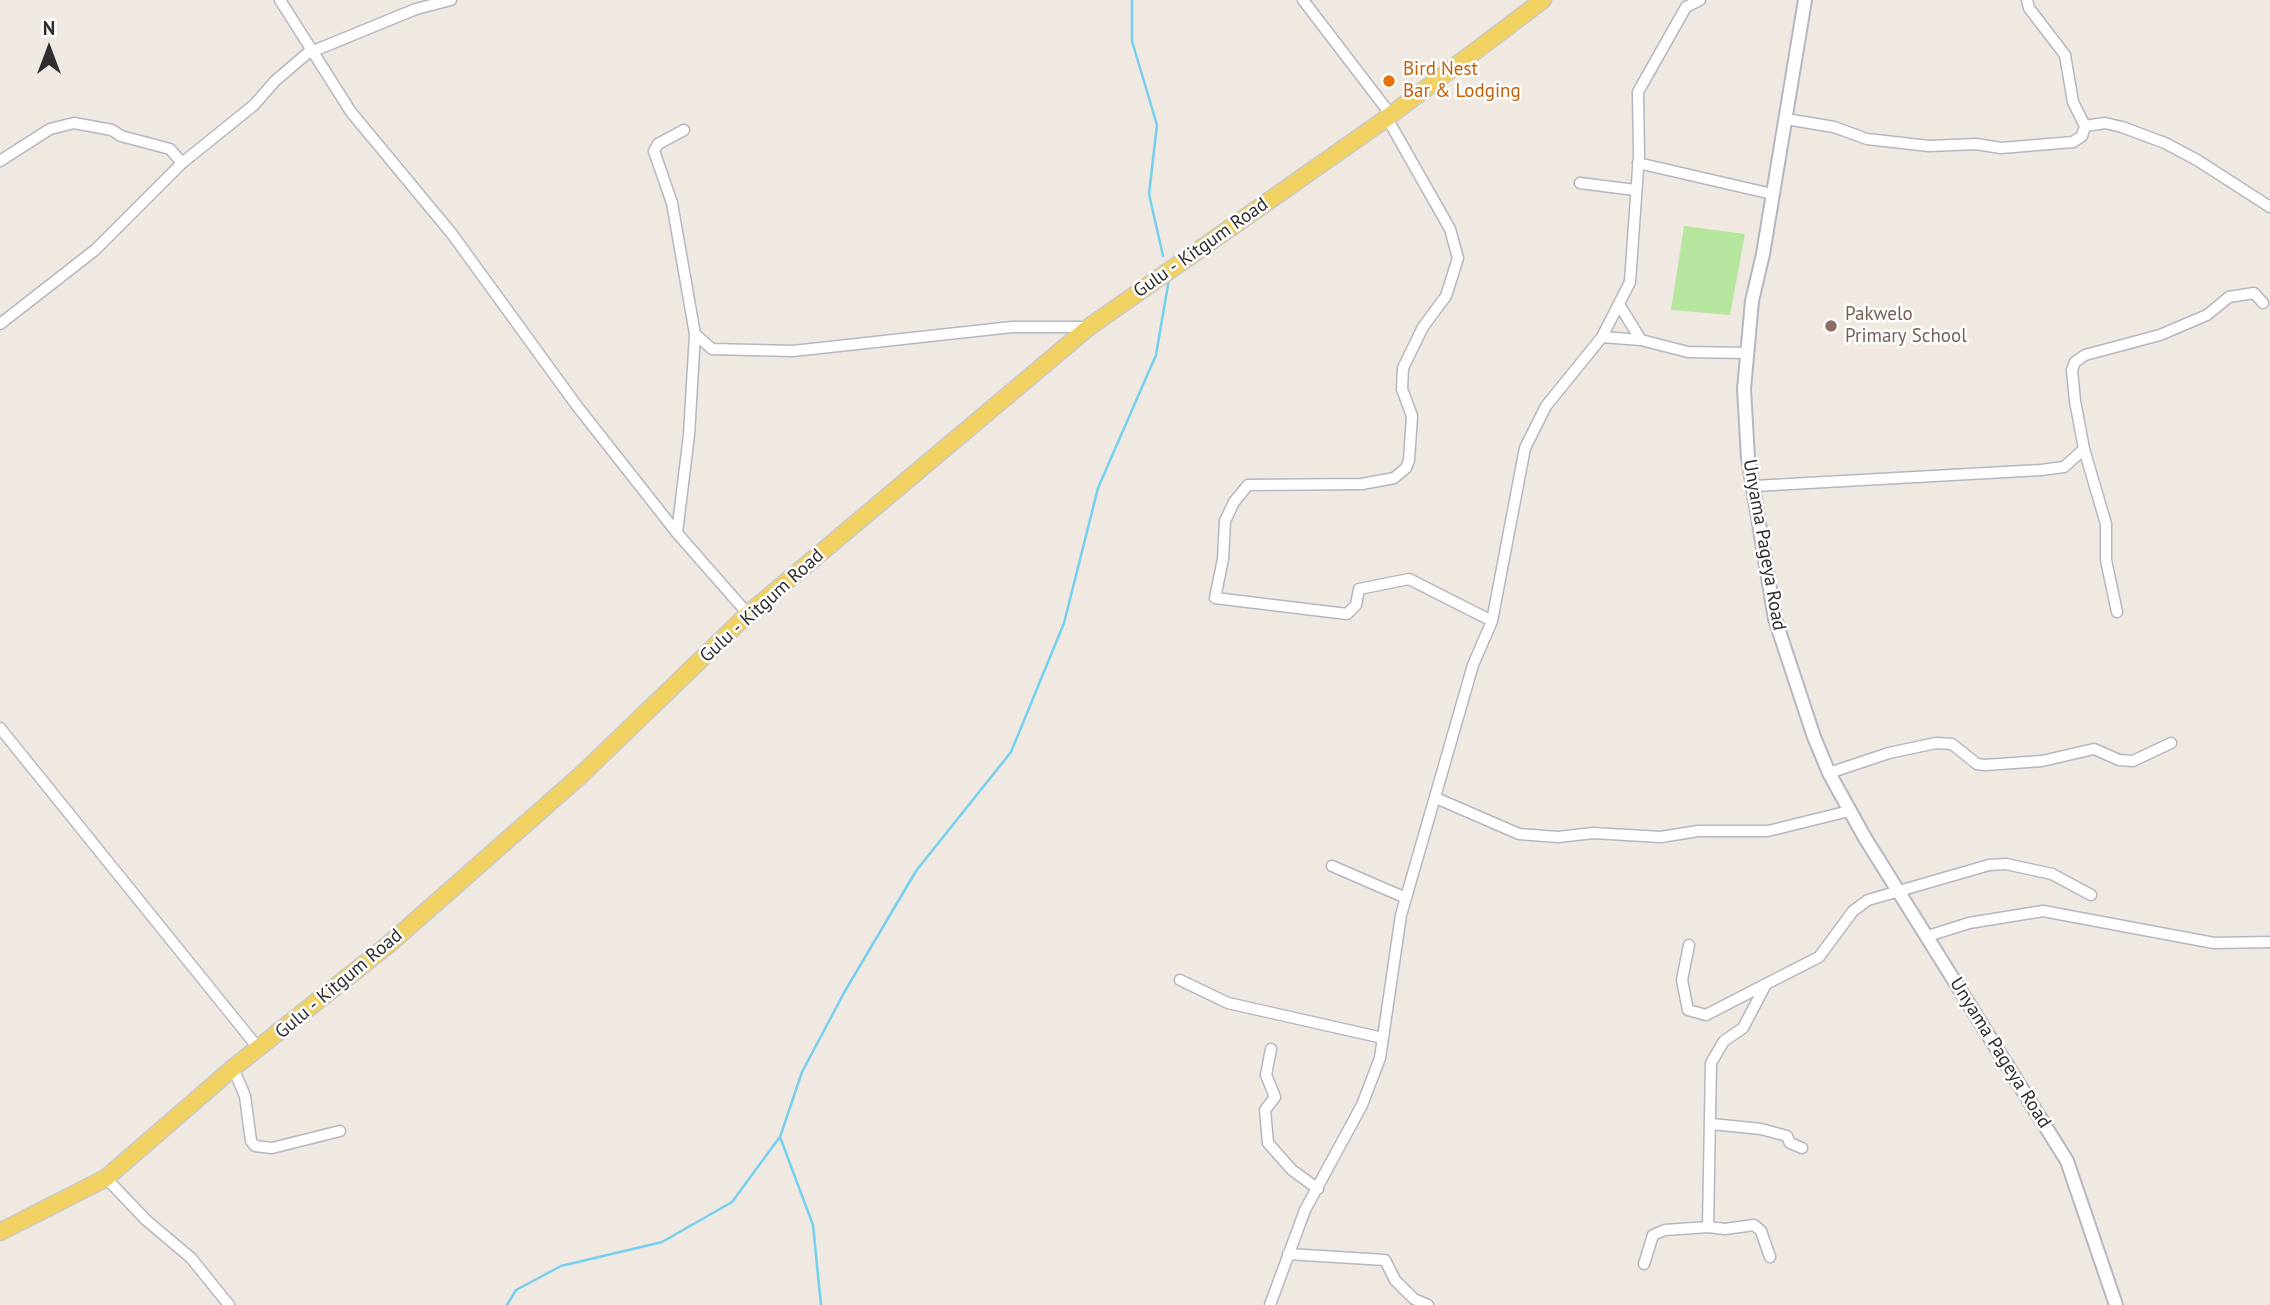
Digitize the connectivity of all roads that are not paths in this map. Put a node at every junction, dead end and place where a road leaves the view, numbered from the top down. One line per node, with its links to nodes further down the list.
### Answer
1 (280, 0): 8 (street)
2 (451, 0): 8 (street)
3 (1303, 0): 9 (street)
4 (1543, 0): 9 (main road, Gulu - Kitgum Road)
5 (1700, 0): 15 (street)
6 (1805, 0): 10 (street, Unyama Pageya Road)
7 (2027, 0): 11 (street)
8 (311, 52): 14 (street); 30 (street)
9 (1389, 116): 23 (main road, Gulu - Kitgum Road); 33 (street)
10 (1786, 119): 11 (street); 18 (street, Unyama Pageya Road)
11 (2085, 126): 19 (street)
12 (684, 130): 24 (street)
13 (0, 161): 14 (street)
14 (182, 163): 22 (street)
15 (1638, 163): 17 (street); 18 (street)
16 (1580, 183): 17 (street)
17 (1635, 190): 21 (street)
18 (1772, 194): 27 (street, Unyama Pageya Road)
19 (2270, 208)
20 (2263, 303): 28 (street)
21 (1620, 306): 25 (street); 26 (street)
22 (0, 324)
23 (1088, 327): 24 (street); 32 (main road, Gulu - Kitgum Road)
24 (695, 334): 30 (street)
25 (1602, 337): 26 (street); 33 (street)
26 (1641, 340): 27 (street)
27 (1748, 353): 29 (street, Unyama Pageya Road)
28 (2084, 449): 29 (street); 31 (street)
29 (1754, 486): 36 (street, Unyama Pageya Road)
30 (677, 533): 32 (street)
31 (2117, 612)
32 (748, 614): 49 (main road, Gulu - Kitgum Road)
33 (1492, 621): 37 (street)
34 (0, 728): 49 (street)
35 (2171, 743): 36 (street)
36 (1829, 773): 38 (street, Unyama Pageya Road)
37 (1436, 798): 38 (street); 42 (street)
38 (1849, 811): 40 (street, Unyama Pageya Road)
39 (1332, 866): 42 (street)
40 (1900, 891): 41 (street); 43 (street, Unyama Pageya Road); 47 (street)
41 (2091, 895)
42 (1406, 898): 48 (street)
43 (1928, 936): 44 (street); 65 (street, Unyama Pageya Road)
44 (2270, 942)
45 (1689, 945): 47 (street)
46 (1180, 980): 48 (street)
47 (1766, 984): 52 (street)
48 (1382, 1038): 56 (street)
49 (259, 1049): 51 (main road, Gulu - Kitgum Road)
50 (1271, 1049): 56 (street)
51 (233, 1068): 53 (street); 55 (main road, Gulu - Kitgum Road)
52 (1712, 1124): 54 (street); 57 (street)
53 (340, 1131)
54 (1802, 1148)
55 (106, 1178): 58 (main road, Gulu - Kitgum Road); 62 (street)
56 (1318, 1189): 59 (street)
57 (1708, 1227): 60 (street); 61 (street)
58 (0, 1232)
59 (1288, 1254): 63 (street); 64 (street)
60 (1770, 1257)
61 (1644, 1264)
62 (229, 1305)
63 (1270, 1305)
64 (1428, 1305)
65 (2116, 1305)

